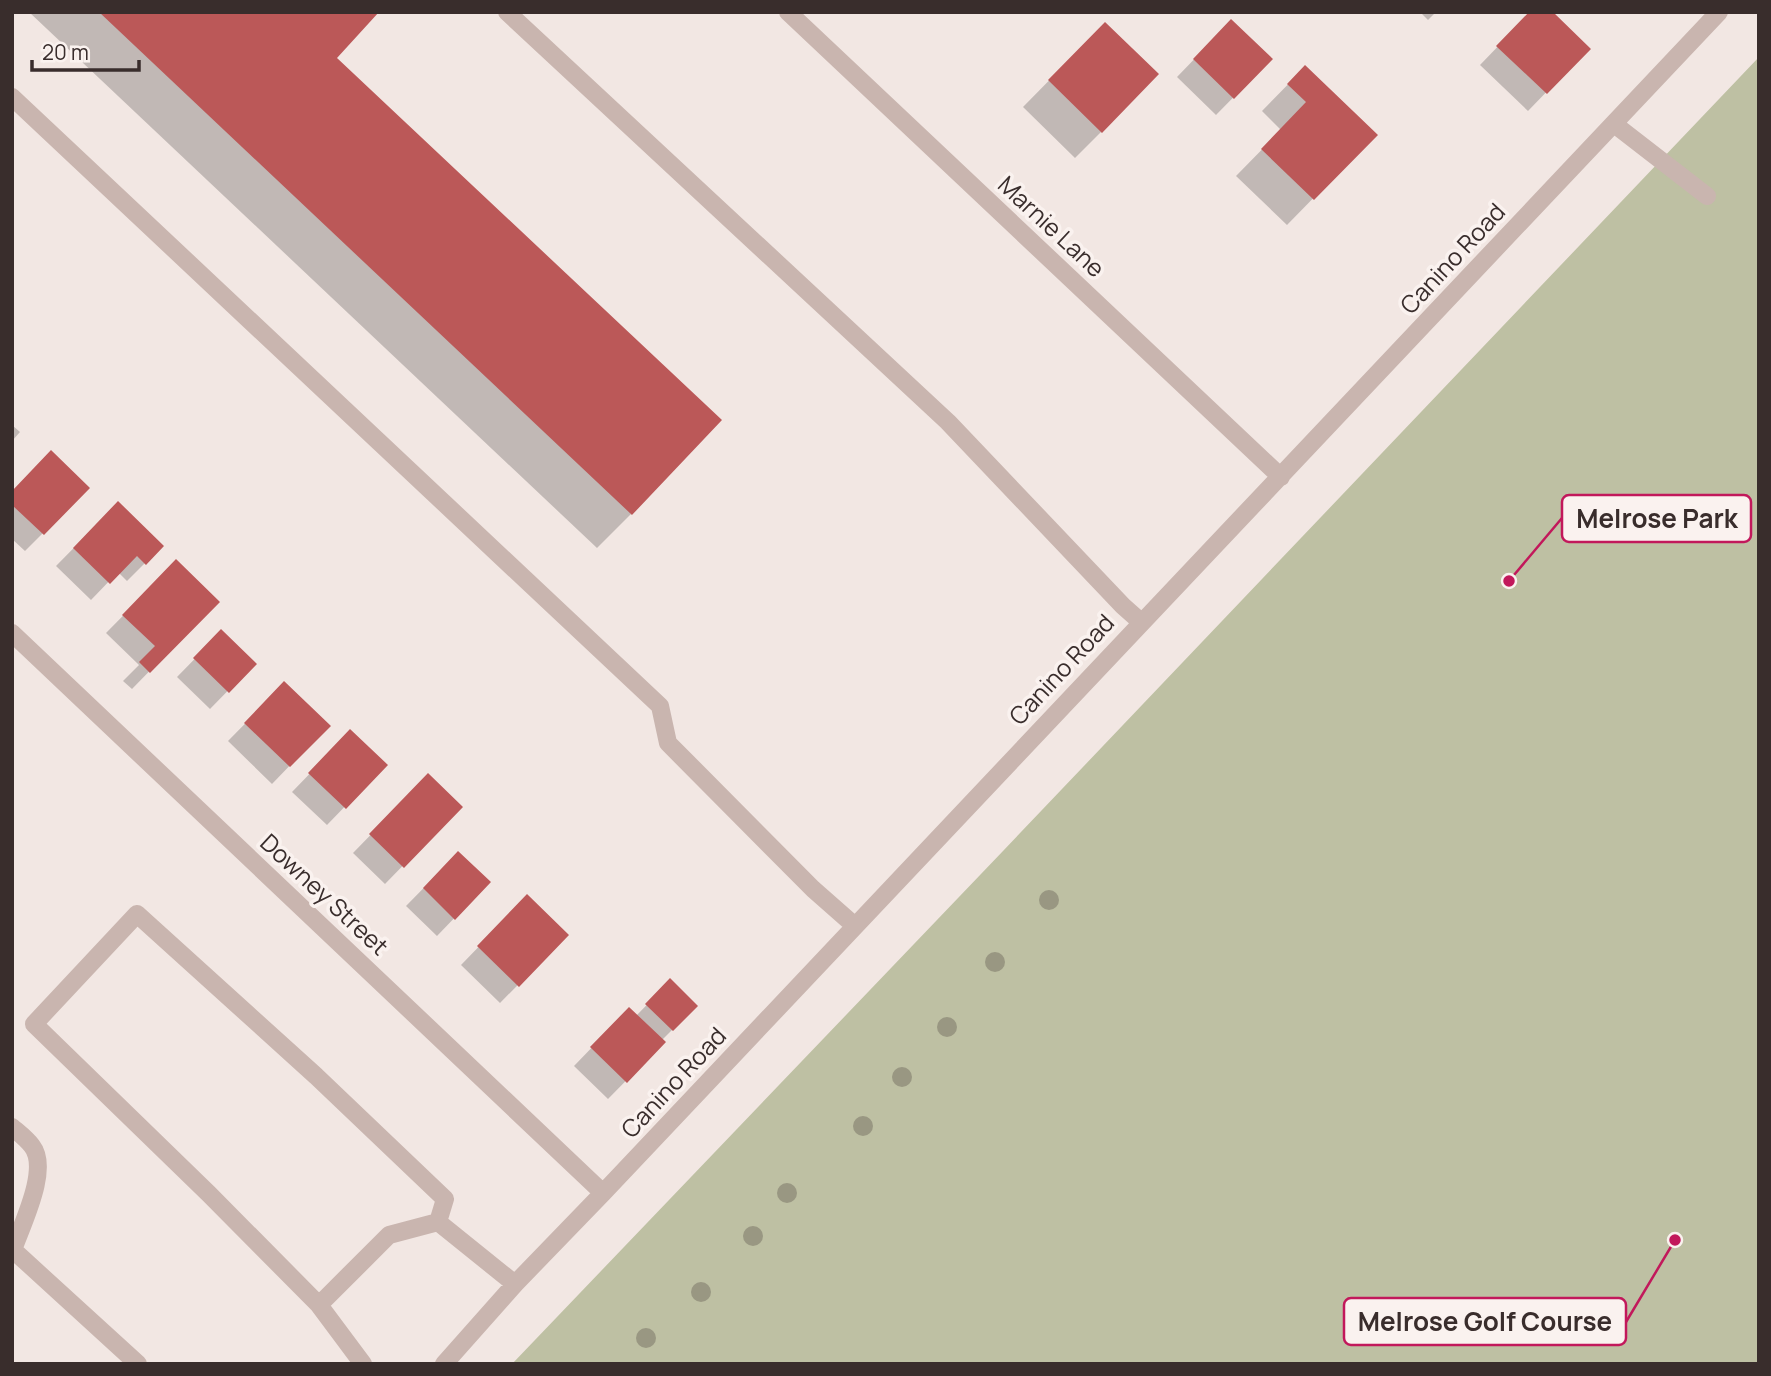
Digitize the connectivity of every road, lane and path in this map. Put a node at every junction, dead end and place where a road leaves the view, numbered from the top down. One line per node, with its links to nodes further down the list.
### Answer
1 (507, 12): 8 (street)
2 (788, 12): 7 (street, Marnie Lane)
3 (1719, 12): 5 (street, Canino Road)
4 (12, 97): 10 (street)
5 (1614, 124): 6 (street); 7 (street, Canino Road)
6 (1707, 196)
7 (1281, 477): 8 (street, Canino Road)
8 (1141, 622): 10 (street, Canino Road)
9 (12, 633): 12 (street, Downey Street)
10 (855, 926): 12 (street, Canino Road)
11 (12, 1127): 14 (street)
12 (603, 1193): 15 (street, Canino Road)
13 (438, 1222): 15 (street); 16 (street); 16 (street)
14 (13, 1249): 17 (street)
15 (514, 1284): 19 (street, Canino Road)
16 (319, 1305): 18 (street)
17 (138, 1364)
18 (363, 1364)
19 (444, 1364)

